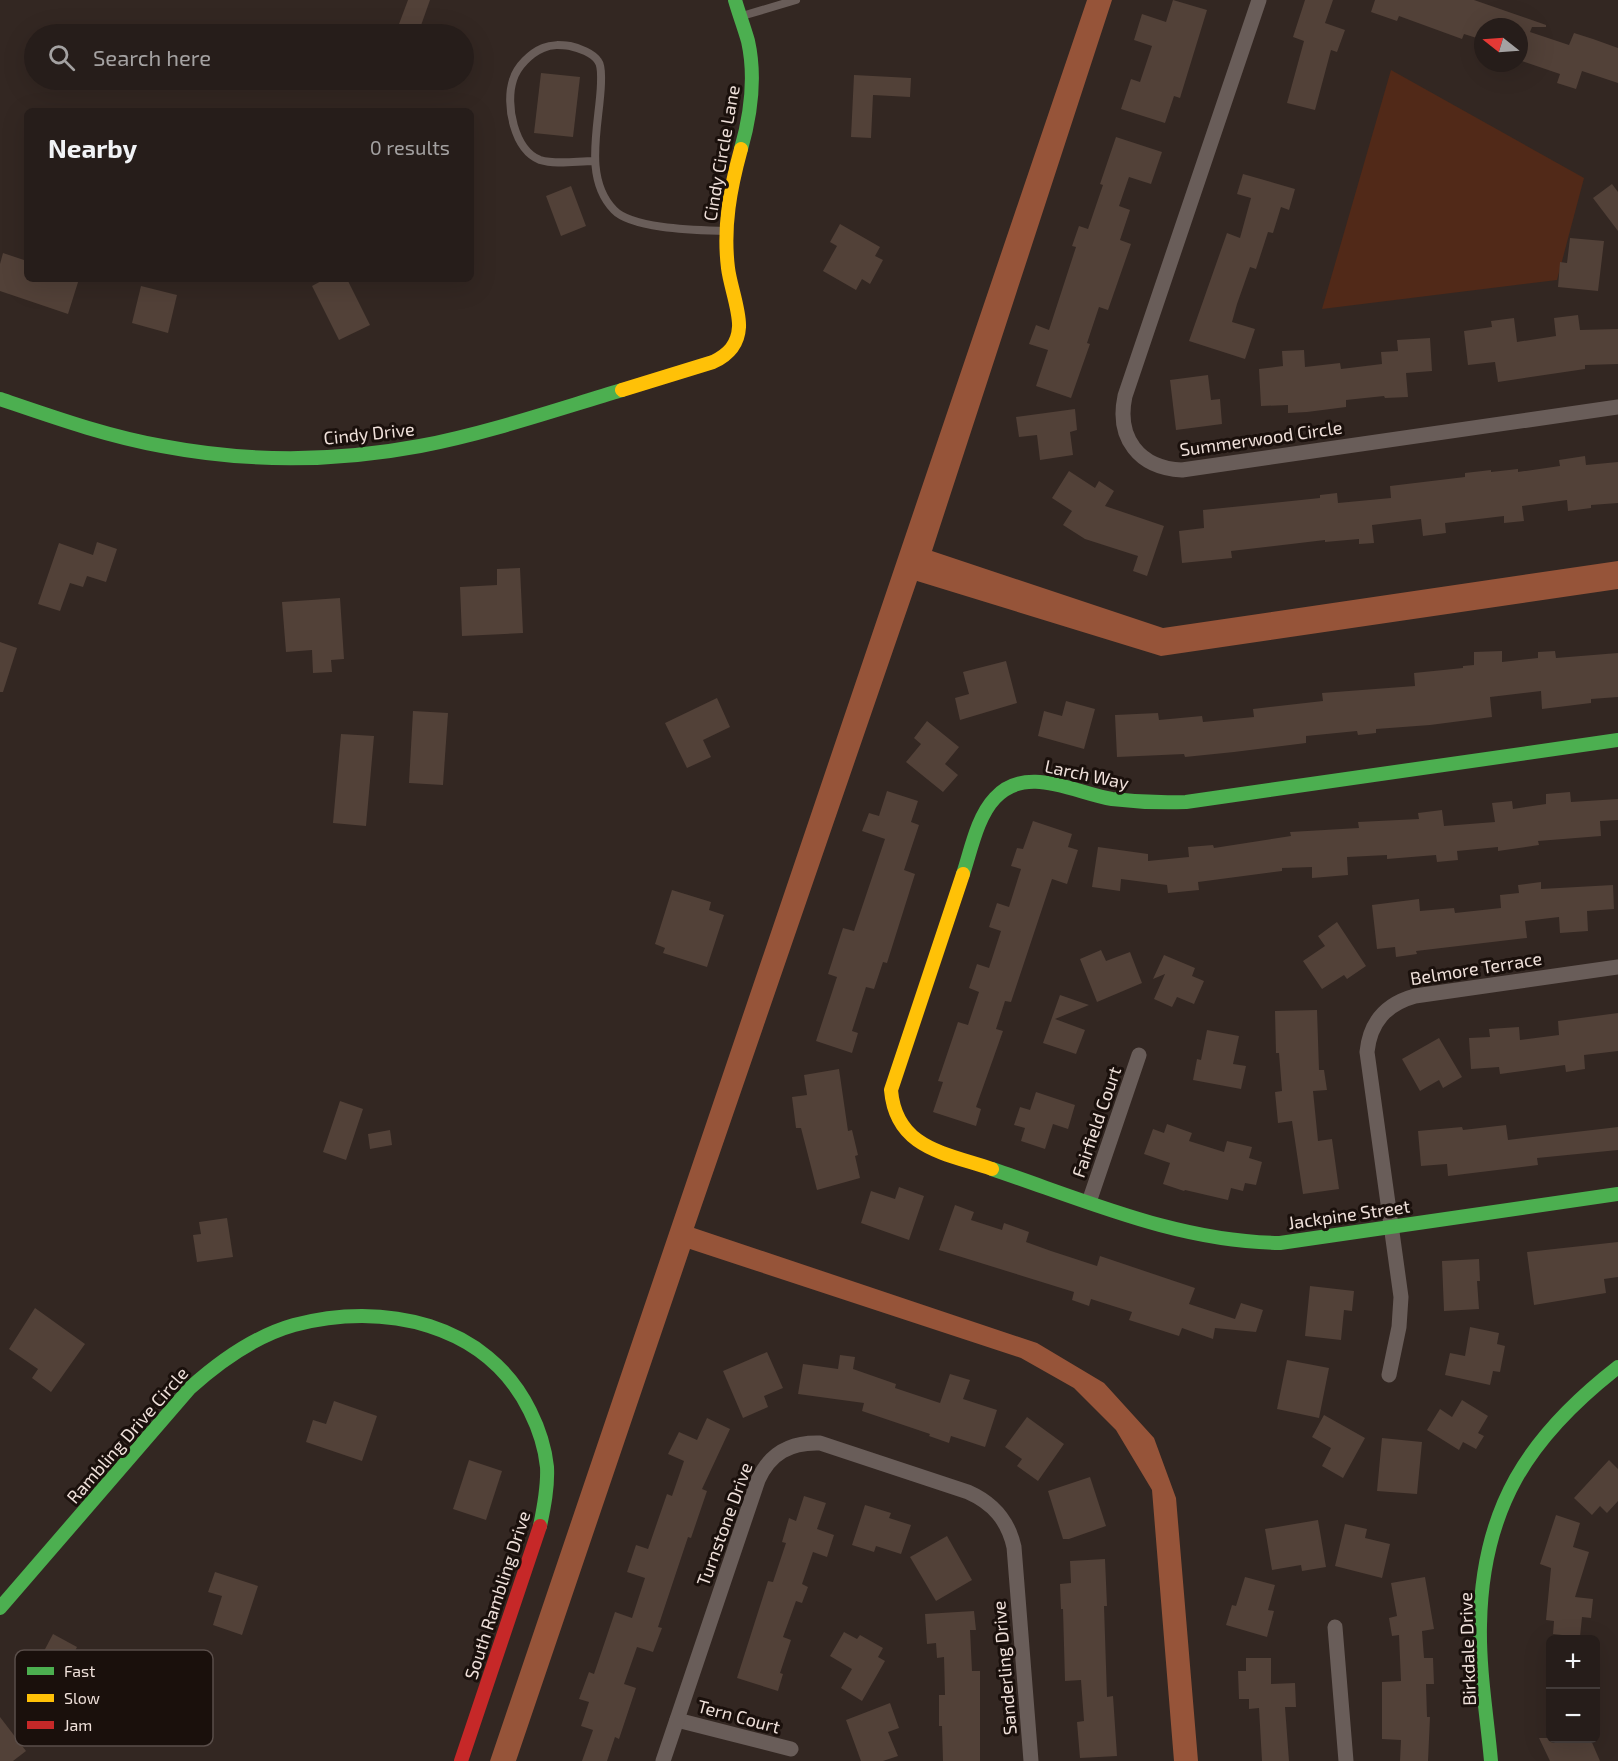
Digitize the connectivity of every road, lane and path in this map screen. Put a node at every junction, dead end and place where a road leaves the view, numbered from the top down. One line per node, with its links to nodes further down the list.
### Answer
1 (735, 0): 4 (street, Cindy Circle Lane)
2 (796, 0): 4 (lane)
3 (1259, 0): 9 (street, Summerwood Circle)
4 (742, 16): 6 (street, Cindy Circle Lane)
5 (594, 161): 5 (lane); 6 (lane)
6 (726, 231): 7 (street, Cindy Circle Lane)
7 (733, 348): 8 (street, Cindy Drive)
8 (0, 399)
9 (1618, 407)
10 (1618, 740): 14 (street, Larch Way)
11 (1618, 967): 15 (street, Belmore Terrace)
12 (1139, 1055): 14 (street, Fairfield Court)
13 (1618, 1194): 15 (street, Jackpine Street)
14 (1089, 1202): 15 (street, Jackpine Street)
15 (1391, 1227): 17 (street, Belmore Terrace)
16 (1618, 1367): 28 (street, Birkdale Drive)
17 (1389, 1375)
18 (528, 1403): 20 (street, Rambling Drive Circle); 24 (street, South Rambling Drive)
19 (1016, 1572): 22 (street, Turnstone Drive); 26 (street, Sanderling Drive)
20 (0, 1608)
21 (1335, 1627): 27 (street)
22 (676, 1720): 23 (street, Tern Court); 25 (street, Turnstone Drive)
23 (791, 1749)
24 (461, 1761)
25 (663, 1761)
26 (1031, 1761)
27 (1346, 1761)
28 (1491, 1761)

